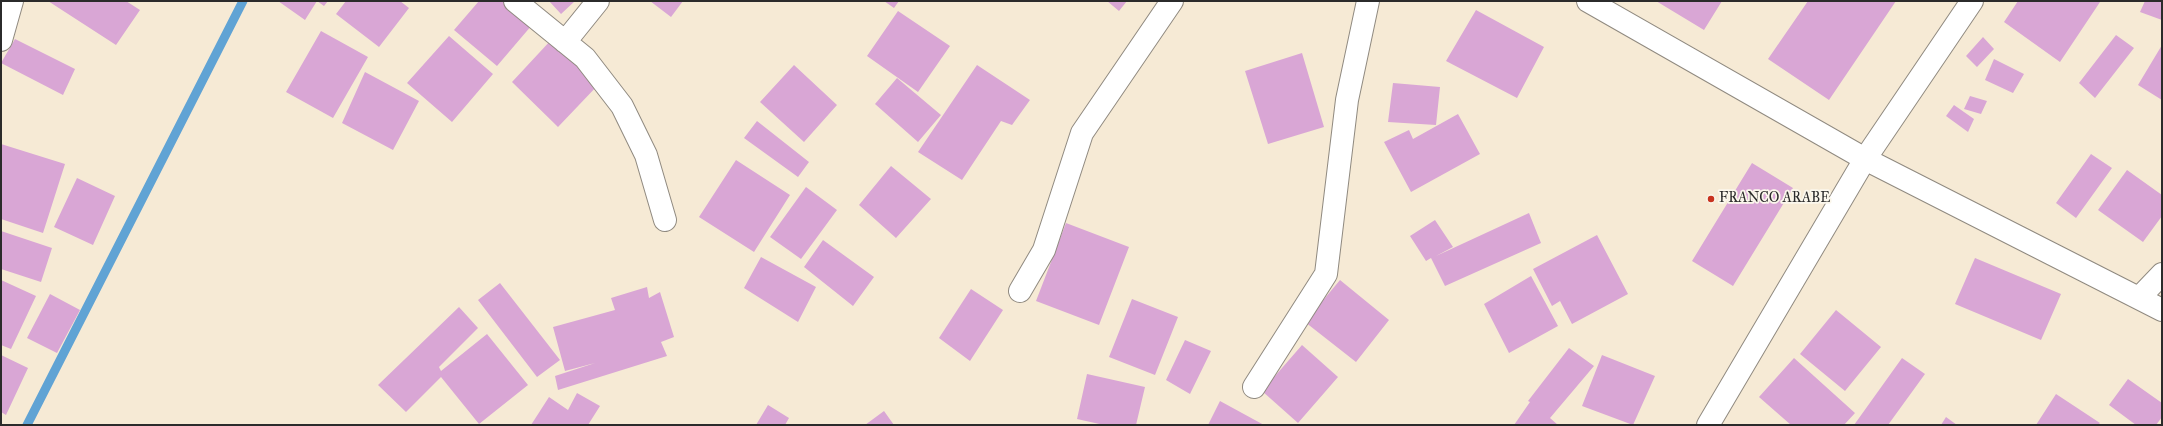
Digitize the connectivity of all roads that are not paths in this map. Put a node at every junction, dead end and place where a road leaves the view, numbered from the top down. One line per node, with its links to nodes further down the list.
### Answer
1 (12, 1): 8 (street)
2 (515, 1): 9 (street)
3 (598, 1): 9 (street)
4 (1172, 1): 13 (street)
5 (1368, 1): 16 (street)
6 (1588, 1): 10 (street)
7 (1972, 1): 10 (street)
8 (1, 40)
9 (565, 42): 11 (street)
10 (1865, 159): 14 (street); 17 (street)
11 (665, 220)
12 (2162, 274): 14 (street)
13 (1020, 291)
14 (2139, 298): 15 (street)
15 (2162, 310)
16 (1254, 387)
17 (1716, 421)

